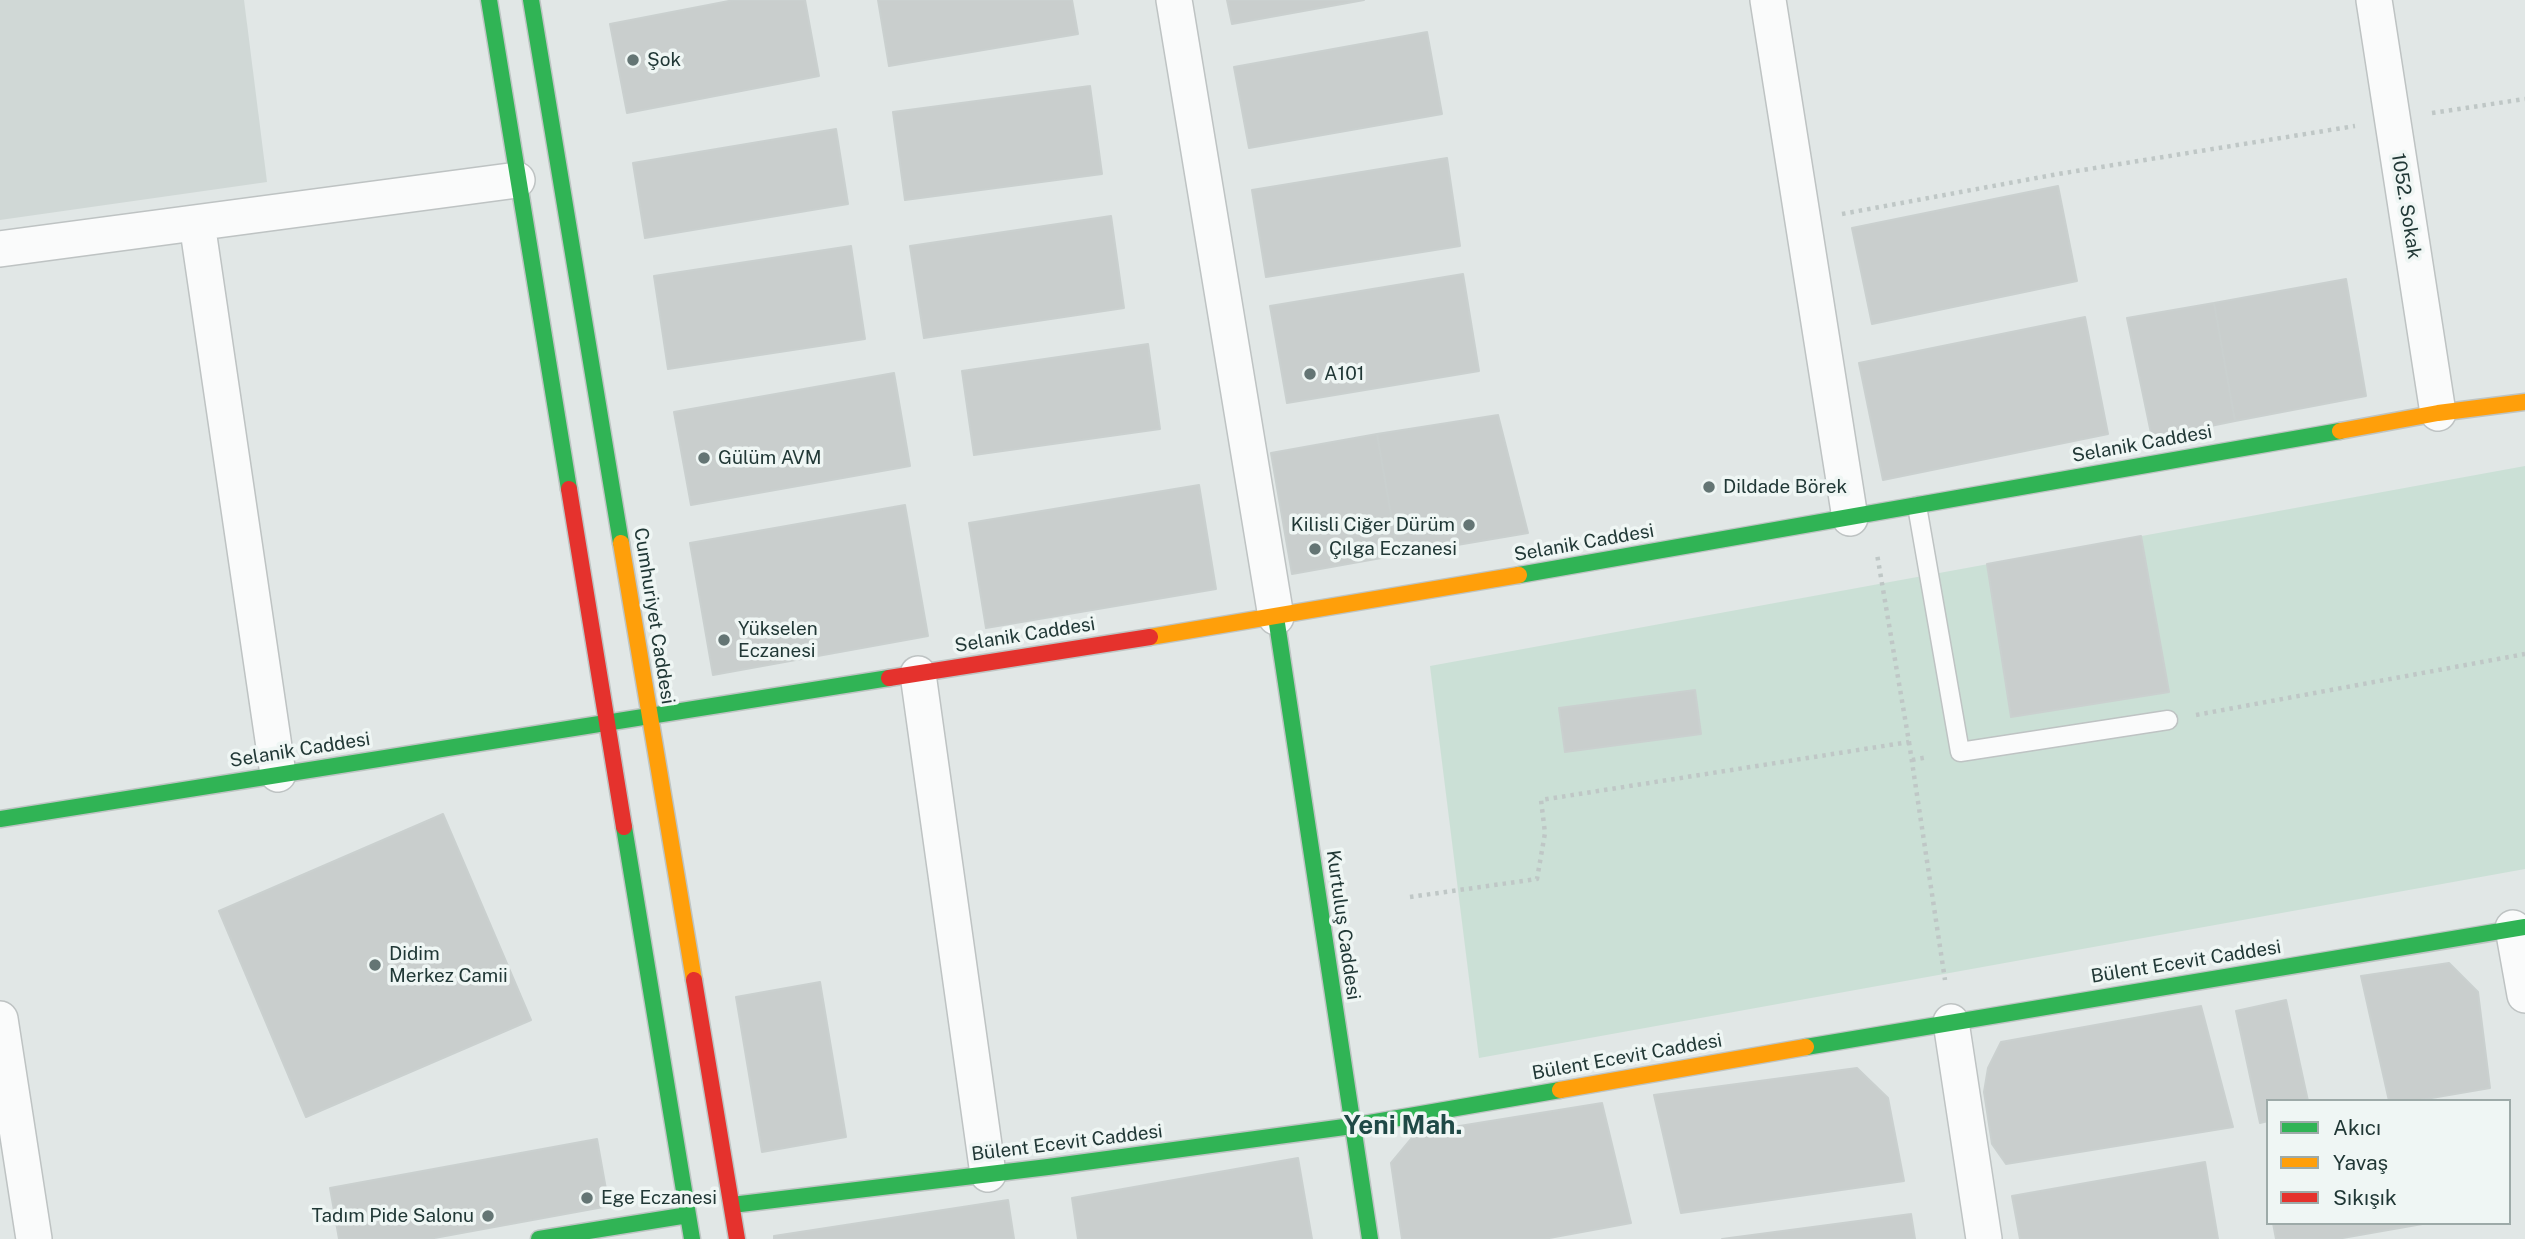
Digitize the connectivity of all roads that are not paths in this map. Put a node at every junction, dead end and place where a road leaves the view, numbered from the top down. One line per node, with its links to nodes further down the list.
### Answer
1 (489, 0): 6 (street)
2 (531, 0): 15 (street, Cumhuriyet Caddesi)
3 (1174, 0): 13 (street)
4 (1768, 0): 12 (street)
5 (2374, 0): 10 (street, 1052. Sokak)
6 (517, 180): 7 (street); 17 (street)
7 (197, 223): 8 (street); 18 (street)
8 (0, 249)
9 (2525, 402): 10 (street, Selanik Caddesi)
10 (2438, 413): 11 (street, Selanik Caddesi)
11 (1917, 506): 12 (street, Selanik Caddesi); 16 (lane)
12 (1860, 517): 13 (street, Selanik Caddesi)
13 (1276, 617): 14 (street, Selanik Caddesi); 24 (street, Kurtuluş Caddesi)
14 (918, 674): 15 (street, Selanik Caddesi); 25 (street)
15 (649, 715): 17 (street, Selanik Caddesi); 26 (street, Cumhuriyet Caddesi)
16 (2168, 720)
17 (607, 722): 18 (street, Selanik Caddesi); 27 (street)
18 (278, 774): 19 (street, Selanik Caddesi)
19 (0, 819)
20 (2519, 928): 21 (street); 23 (street, Bülent Ecevit Caddesi)
21 (2525, 995)
22 (0, 1019): 28 (street)
23 (1951, 1022): 24 (street, Bülent Ecevit Caddesi); 33 (street)
24 (1352, 1126): 25 (street, Bülent Ecevit Caddesi); 32 (street, Kurtuluş Caddesi)
25 (988, 1174): 26 (street, Bülent Ecevit Caddesi)
26 (732, 1205): 31 (street, Cumhuriyet Caddesi)
27 (688, 1215): 29 (street); 30 (street)
28 (34, 1239)
29 (539, 1239)
30 (692, 1239)
31 (737, 1239)
32 (1370, 1239)
33 (1983, 1239)

